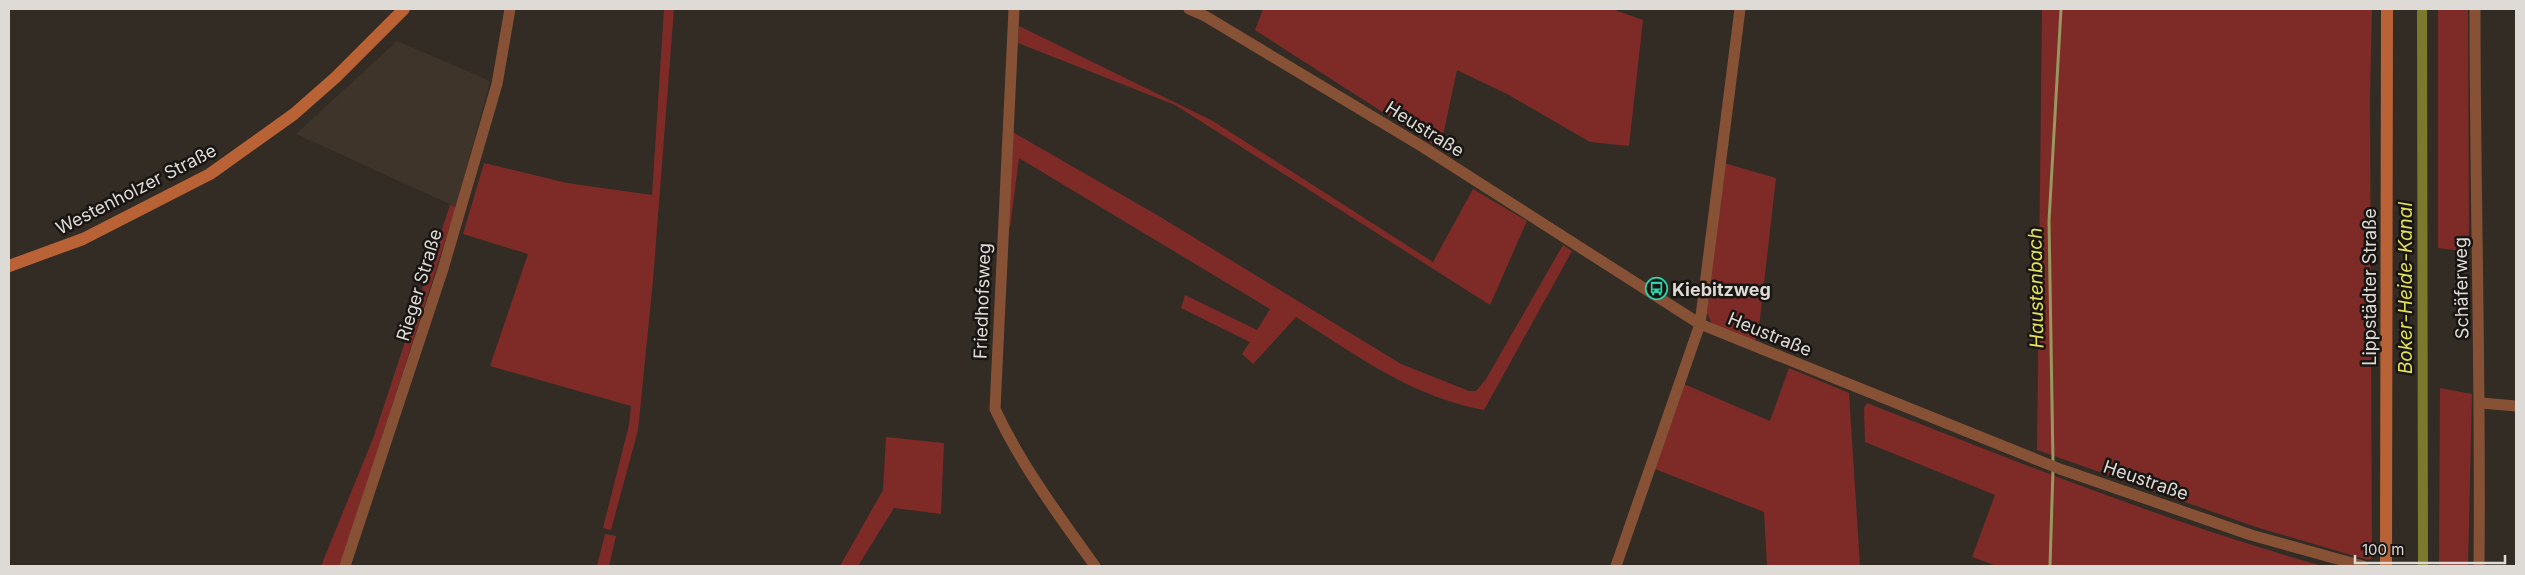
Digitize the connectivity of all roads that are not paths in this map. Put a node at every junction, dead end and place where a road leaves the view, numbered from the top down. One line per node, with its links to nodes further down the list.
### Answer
1 (404, 9): 8 (main road, Westenholzer Straße)
2 (510, 9): 12 (street, Rieger Straße)
3 (1014, 9): 13 (street, Friedhofsweg)
4 (1189, 9): 9 (street, Heustraße)
5 (1740, 9): 9 (street)
6 (2387, 9): 16 (main road, Lippstädter Straße)
7 (2474, 9): 10 (street, Schäferweg)
8 (9, 266)
9 (1700, 324): 14 (street); 15 (street, Heustraße)
10 (2481, 403): 11 (street); 17 (street, Schäferweg)
11 (2516, 406)
12 (345, 566)
13 (1096, 566)
14 (1616, 566)
15 (2363, 566)
16 (2386, 566)
17 (2479, 566)

